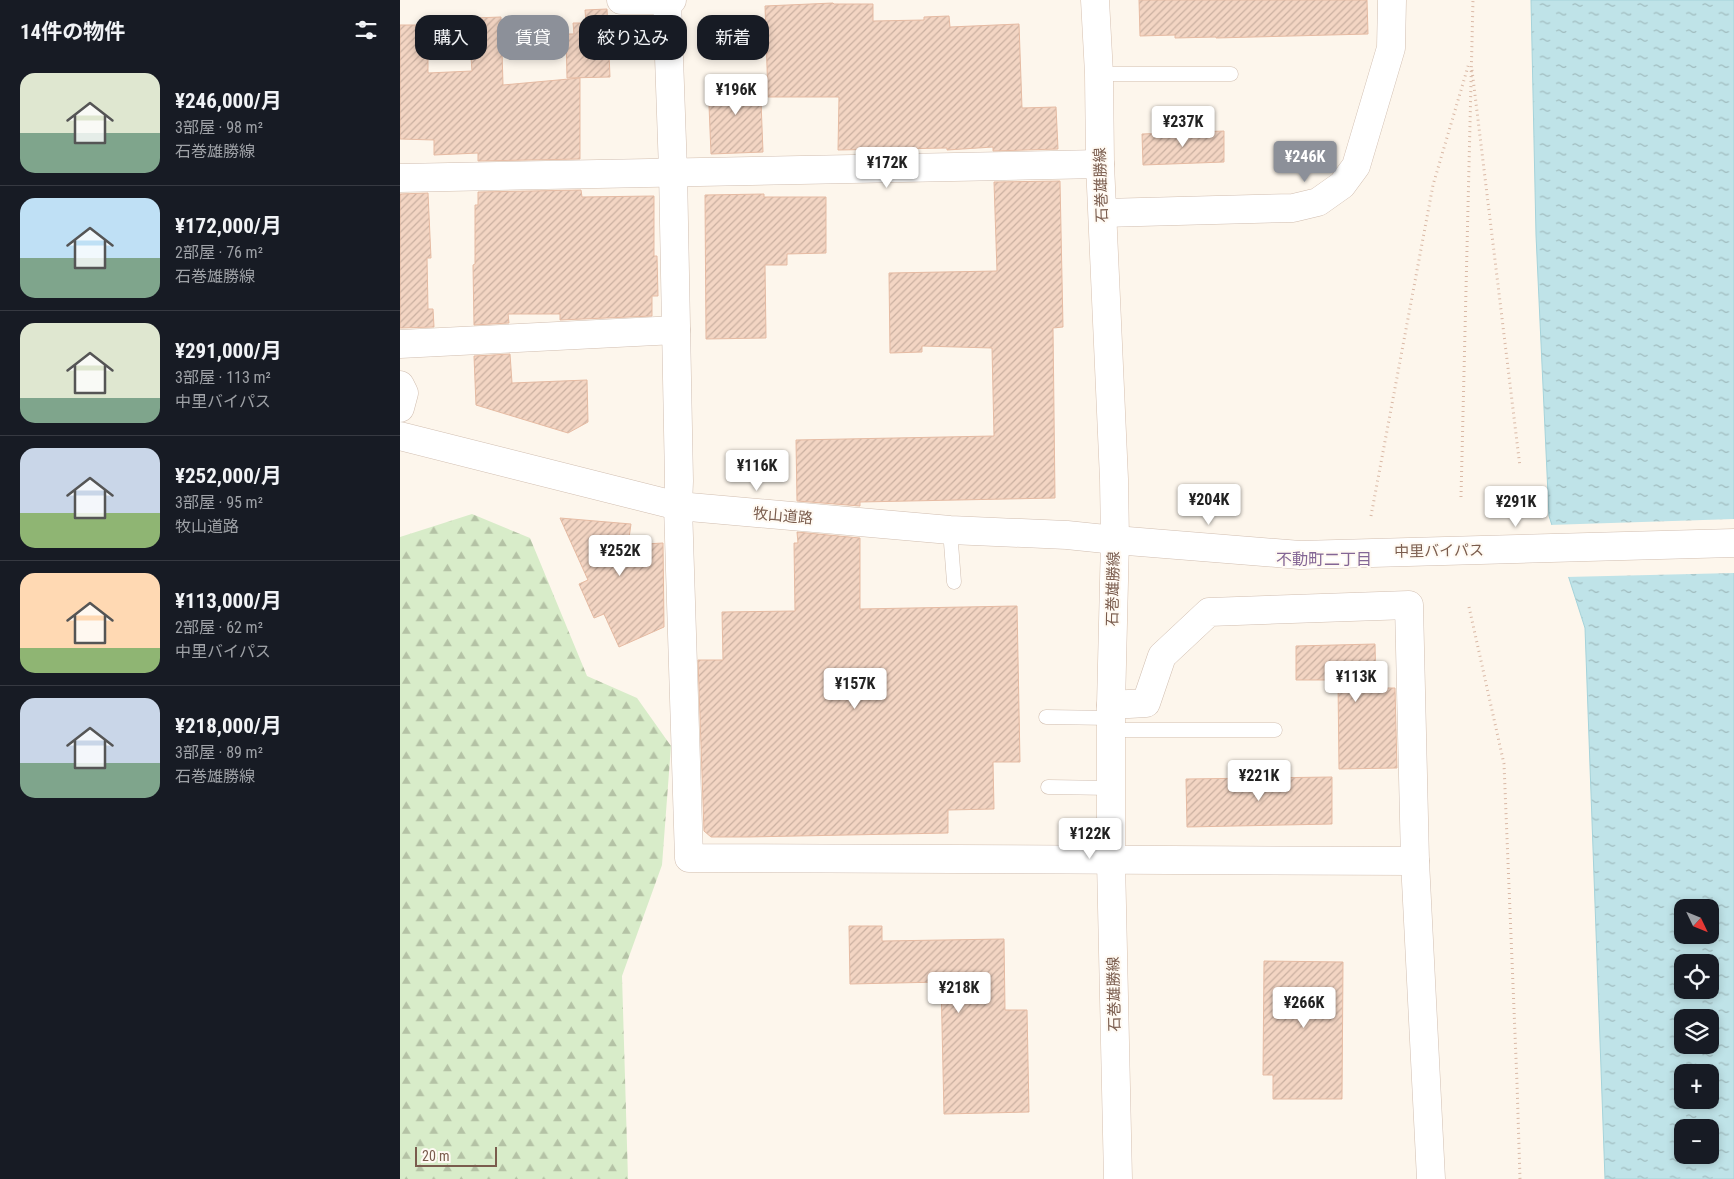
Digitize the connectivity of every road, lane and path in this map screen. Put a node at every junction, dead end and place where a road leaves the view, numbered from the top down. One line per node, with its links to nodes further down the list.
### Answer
1 (621, 0): 2 (street)
2 (667, 0): 3 (street); 11 (street)
3 (672, 0)
4 (1095, 0): 8 (street, 石巻雄勝線)
5 (1392, 0): 13 (street)
6 (1473, 0): 7 (path)
7 (1471, 57): 19 (path); 20 (path); 22 (path)
8 (1099, 74): 9 (lane); 10 (street, 石巻雄勝線)
9 (1231, 74)
10 (1100, 164): 11 (street); 13 (street, 石巻雄勝線)
11 (673, 171): 12 (street); 14 (street)
12 (400, 178)
13 (1102, 213): 24 (street, 石巻雄勝線)
14 (676, 330): 15 (street); 21 (street)
15 (400, 344)
16 (400, 384): 17 (street)
17 (400, 408)
18 (400, 436): 21 (street, 牧山道路)
19 (1520, 468)
20 (1461, 497)
21 (678, 506): 23 (street, 牧山道路); 33 (street)
22 (1371, 516)
23 (950, 530): 24 (street, 牧山道路); 26 (lane)
24 (1115, 540): 25 (street, 中里バイパス); 29 (street, 石巻雄勝線)
25 (1734, 544)
26 (954, 582)
27 (1470, 607): 37 (path)
28 (1046, 716): 29 (lane)
29 (1111, 718): 30 (lane); 32 (street, 石巻雄勝線); 34 (street)
30 (1275, 730)
31 (1048, 787): 32 (lane)
32 (1111, 788): 33 (street, 石巻雄勝線)
33 (1111, 861): 34 (street); 35 (street, 石巻雄勝線)
34 (1415, 861): 36 (street)
35 (1118, 1179)
36 (1431, 1179)
37 (1520, 1179)

